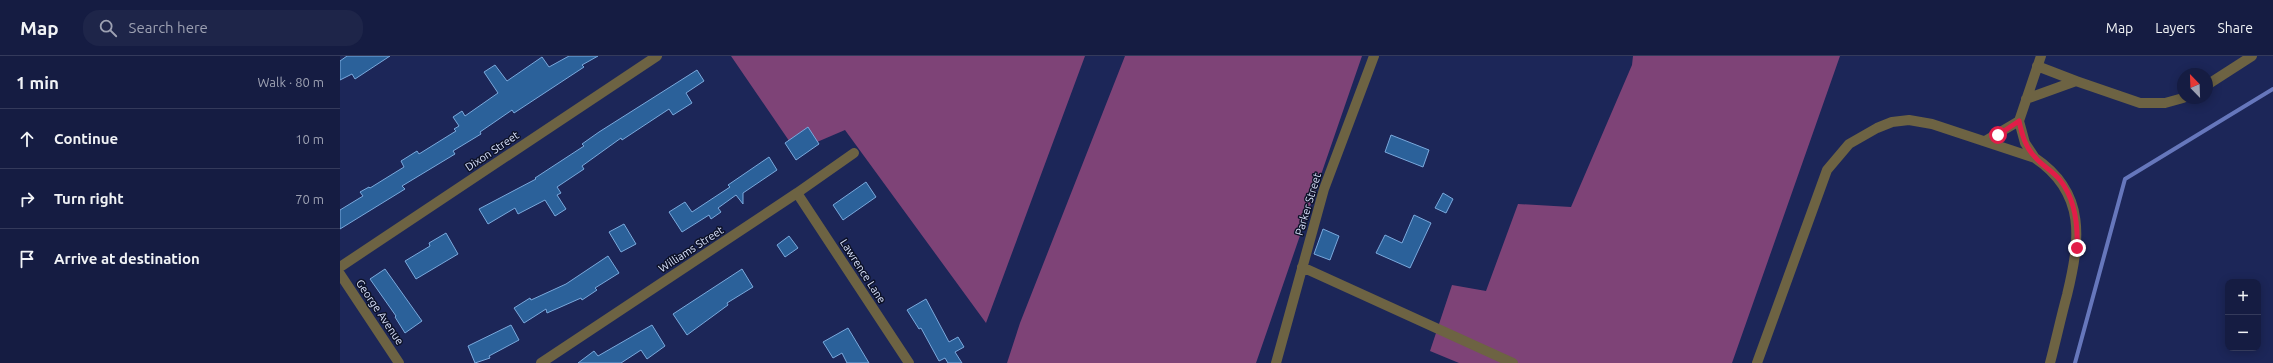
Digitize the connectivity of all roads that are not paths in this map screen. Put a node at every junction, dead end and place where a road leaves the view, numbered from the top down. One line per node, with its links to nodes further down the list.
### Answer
1 (657, 56): 15 (street, Dixon Street)
2 (1374, 56): 14 (street, Parker Street)
3 (2252, 56): 6 (street)
4 (2039, 61): 5 (street); 7 (street)
5 (2076, 81): 7 (street); 8 (street)
6 (2213, 81)
7 (2026, 99): 9 (street)
8 (2177, 100)
9 (2019, 121): 10 (street); 12 (street)
10 (1985, 141): 12 (street); 22 (street)
11 (854, 153): 13 (street, Williams Street)
12 (2035, 158): 23 (street)
13 (797, 193): 18 (street, Williams Street); 19 (street, Lawrence Lane)
14 (1302, 266): 20 (street, Parker Street); 21 (street)
15 (340, 267)
16 (340, 274): 17 (street, George Avenue)
17 (399, 363)
18 (541, 363)
19 (909, 363)
20 (1276, 363)
21 (1513, 363)
22 (1757, 363)
23 (2050, 363)

